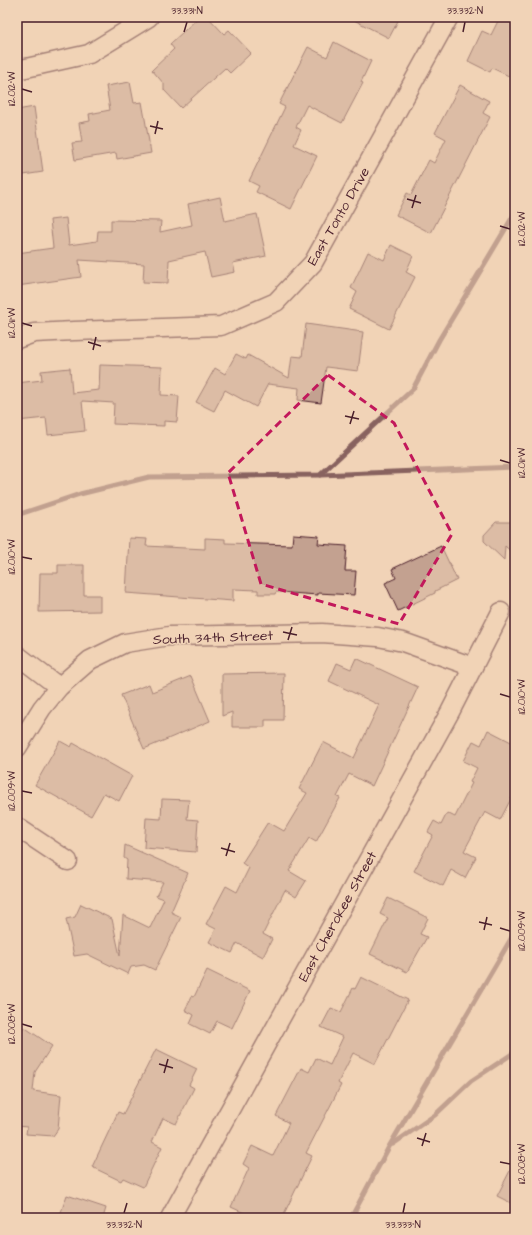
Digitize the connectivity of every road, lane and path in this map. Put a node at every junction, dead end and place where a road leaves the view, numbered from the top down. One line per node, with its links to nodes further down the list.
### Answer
1 (149, 17): 3 (street)
2 (449, 17): 4 (street, East Tonto Drive)
3 (17, 70)
4 (17, 339)
5 (501, 612): 7 (street, East Cherokee Street)
6 (17, 655): 8 (street)
7 (473, 667): 8 (street, South 34th Street); 12 (street, East Cherokee Street)
8 (59, 687): 9 (street, South 34th Street)
9 (17, 748)
10 (17, 827): 11 (street)
11 (68, 861)
12 (170, 1218)

